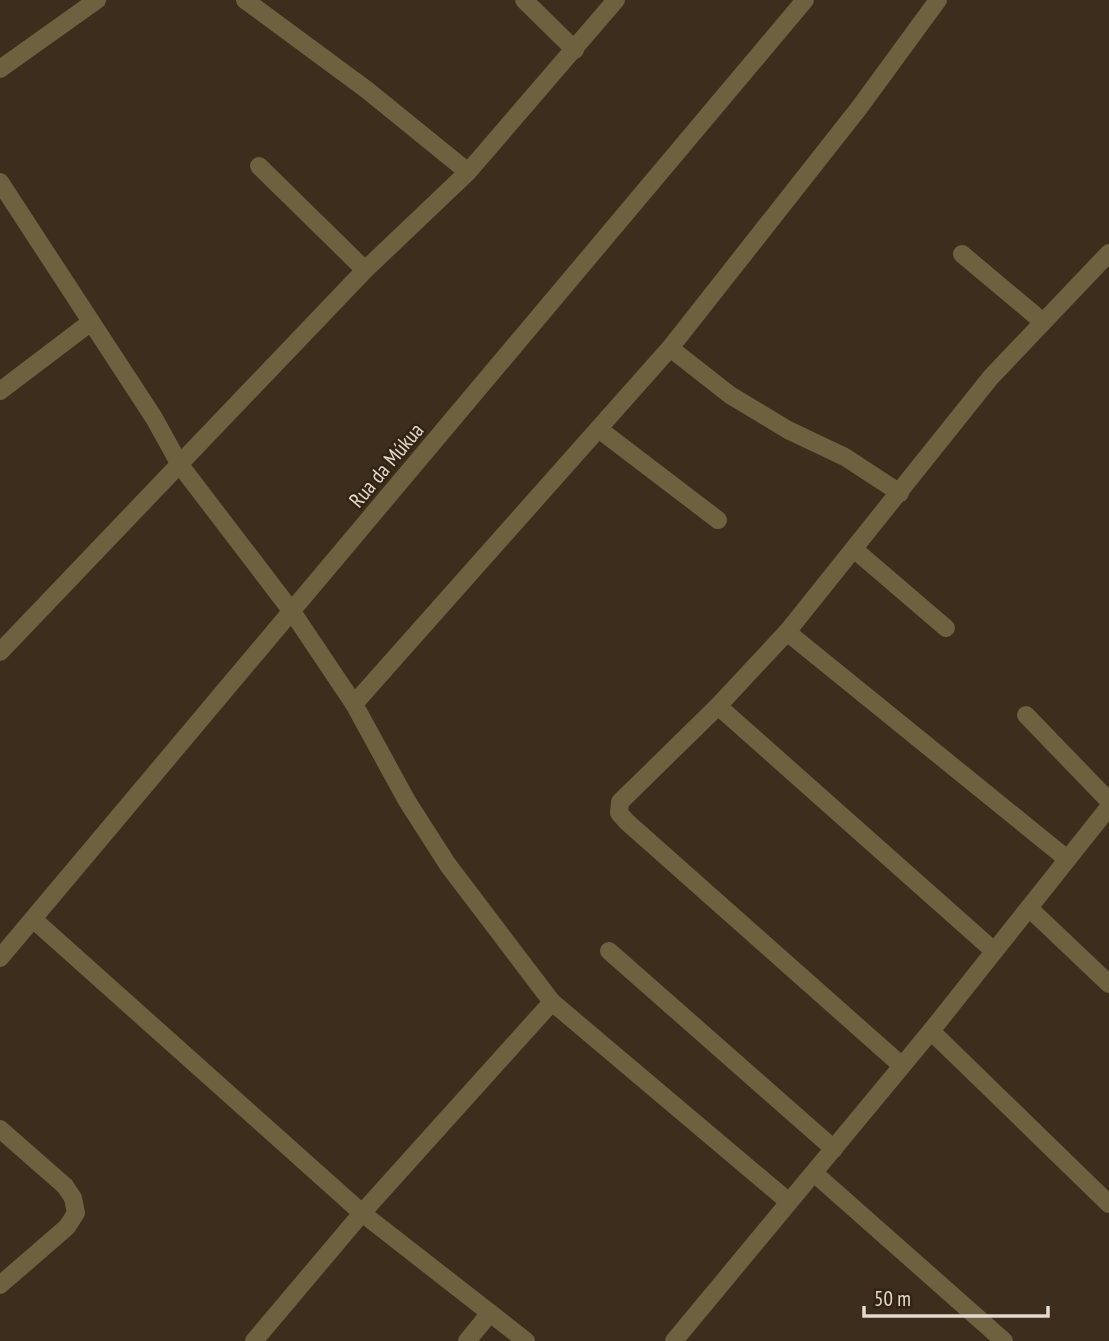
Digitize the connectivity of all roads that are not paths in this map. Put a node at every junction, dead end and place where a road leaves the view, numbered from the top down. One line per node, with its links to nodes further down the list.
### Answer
1 (97, 0): 8 (street)
2 (245, 0): 10 (street)
3 (524, 0): 7 (street)
4 (616, 0): 7 (street)
5 (805, 0): 24 (street, Rua da Múkua)
6 (938, 0): 17 (street)
7 (575, 50): 10 (street)
8 (0, 69)
9 (259, 166): 14 (street)
10 (468, 172): 14 (street)
11 (0, 182): 15 (street)
12 (1109, 253): 16 (street)
13 (962, 254): 16 (street)
14 (365, 270): 20 (street)
15 (91, 322): 18 (street); 20 (street)
16 (1043, 322): 21 (street)
17 (670, 348): 19 (street); 21 (street)
18 (0, 391)
19 (600, 429): 22 (street); 28 (street)
20 (180, 465): 24 (street); 27 (street)
21 (900, 494): 23 (street)
22 (718, 520)
23 (855, 550): 25 (street); 26 (street)
24 (293, 612): 28 (street); 35 (street, Rua da Múkua)
25 (946, 628)
26 (787, 632): 29 (street); 33 (street)
27 (0, 652)
28 (354, 704): 40 (street)
29 (719, 706): 37 (street); 42 (street)
30 (1026, 715): 31 (street)
31 (1109, 801)
32 (1109, 807): 33 (street)
33 (1067, 859): 34 (street)
34 (1029, 908): 37 (street); 39 (street)
35 (33, 919): 38 (street, Rua da Múkua); 48 (street)
36 (609, 951): 44 (street)
37 (994, 951): 41 (street)
38 (0, 958)
39 (1109, 984)
40 (552, 1002): 46 (street); 48 (street)
41 (931, 1031): 42 (street); 47 (street)
42 (901, 1065): 44 (street)
43 (0, 1129): 49 (street)
44 (834, 1149): 45 (street)
45 (814, 1173): 46 (street); 55 (street)
46 (789, 1202): 54 (street)
47 (1109, 1204)
48 (362, 1213): 50 (street); 51 (street)
49 (0, 1285)
50 (490, 1313): 52 (street); 53 (street)
51 (254, 1341)
52 (467, 1341)
53 (526, 1341)
54 (674, 1341)
55 (1003, 1341)

